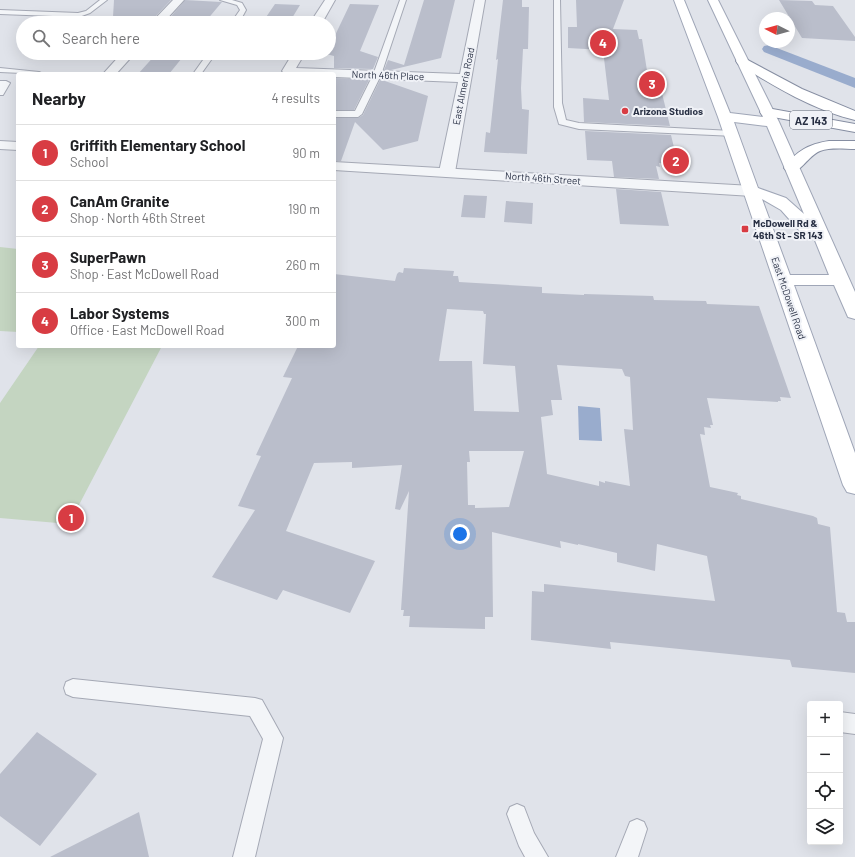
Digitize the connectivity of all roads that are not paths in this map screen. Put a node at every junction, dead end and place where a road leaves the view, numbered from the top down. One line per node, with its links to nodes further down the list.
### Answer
1 (104, 0): 10 (lane)
2 (179, 0): 11 (street)
3 (223, 0): 12 (lane)
4 (330, 0): 13 (street)
5 (403, 0): 24 (lane)
6 (480, 0): 25 (street, East Almeria Road)
7 (557, 0): 33 (lane)
8 (680, 0): 28 (main road, East McDowell Road)
9 (713, 0): 17 (main road)
10 (0, 12)
11 (164, 16)
12 (239, 16)
13 (320, 16)
14 (122, 60): 20 (street)
15 (207, 60): 21 (lane)
16 (295, 60): 22 (street, North 46th Place)
17 (742, 61): 30 (main road); 31 (main road)
18 (0, 70): 19 (lane)
19 (20, 72)
20 (111, 72)
21 (198, 72)
22 (310, 72)
23 (336, 73): 24 (street, North 46th Place)
24 (378, 75): 25 (street, North 46th Place); 29 (lane)
25 (464, 78): 40 (street, East Almeria Road)
26 (0, 83): 27 (lane)
27 (0, 93)
28 (724, 112): 31 (main road, AZ 143); 33 (main road, East McDowell Road)
29 (336, 114)
30 (855, 116)
31 (770, 117): 32 (main road, AZ 143); 34 (main road, AZ 143); 39 (main road)
32 (855, 128)
33 (732, 134): 41 (main road, East McDowell Road)
34 (855, 139)
35 (0, 145): 37 (street)
36 (855, 145): 39 (main road)
37 (16, 146)
38 (336, 166): 40 (street, North 46th Street)
39 (792, 168): 42 (main road)
40 (447, 172): 41 (street, North 46th Street)
41 (752, 191): 42 (main road); 43 (main road, East McDowell Road)
42 (830, 255): 44 (main road)
43 (783, 280): 44 (main road); 46 (main road, East McDowell Road)
44 (840, 280): 45 (main road)
45 (855, 313)
46 (853, 471)
47 (73, 688): 52 (lane)
48 (843, 722): 49 (lane)
49 (855, 724)
50 (517, 814): 53 (lane)
51 (637, 829): 54 (lane)
52 (244, 857)
53 (536, 857)
54 (627, 857)

